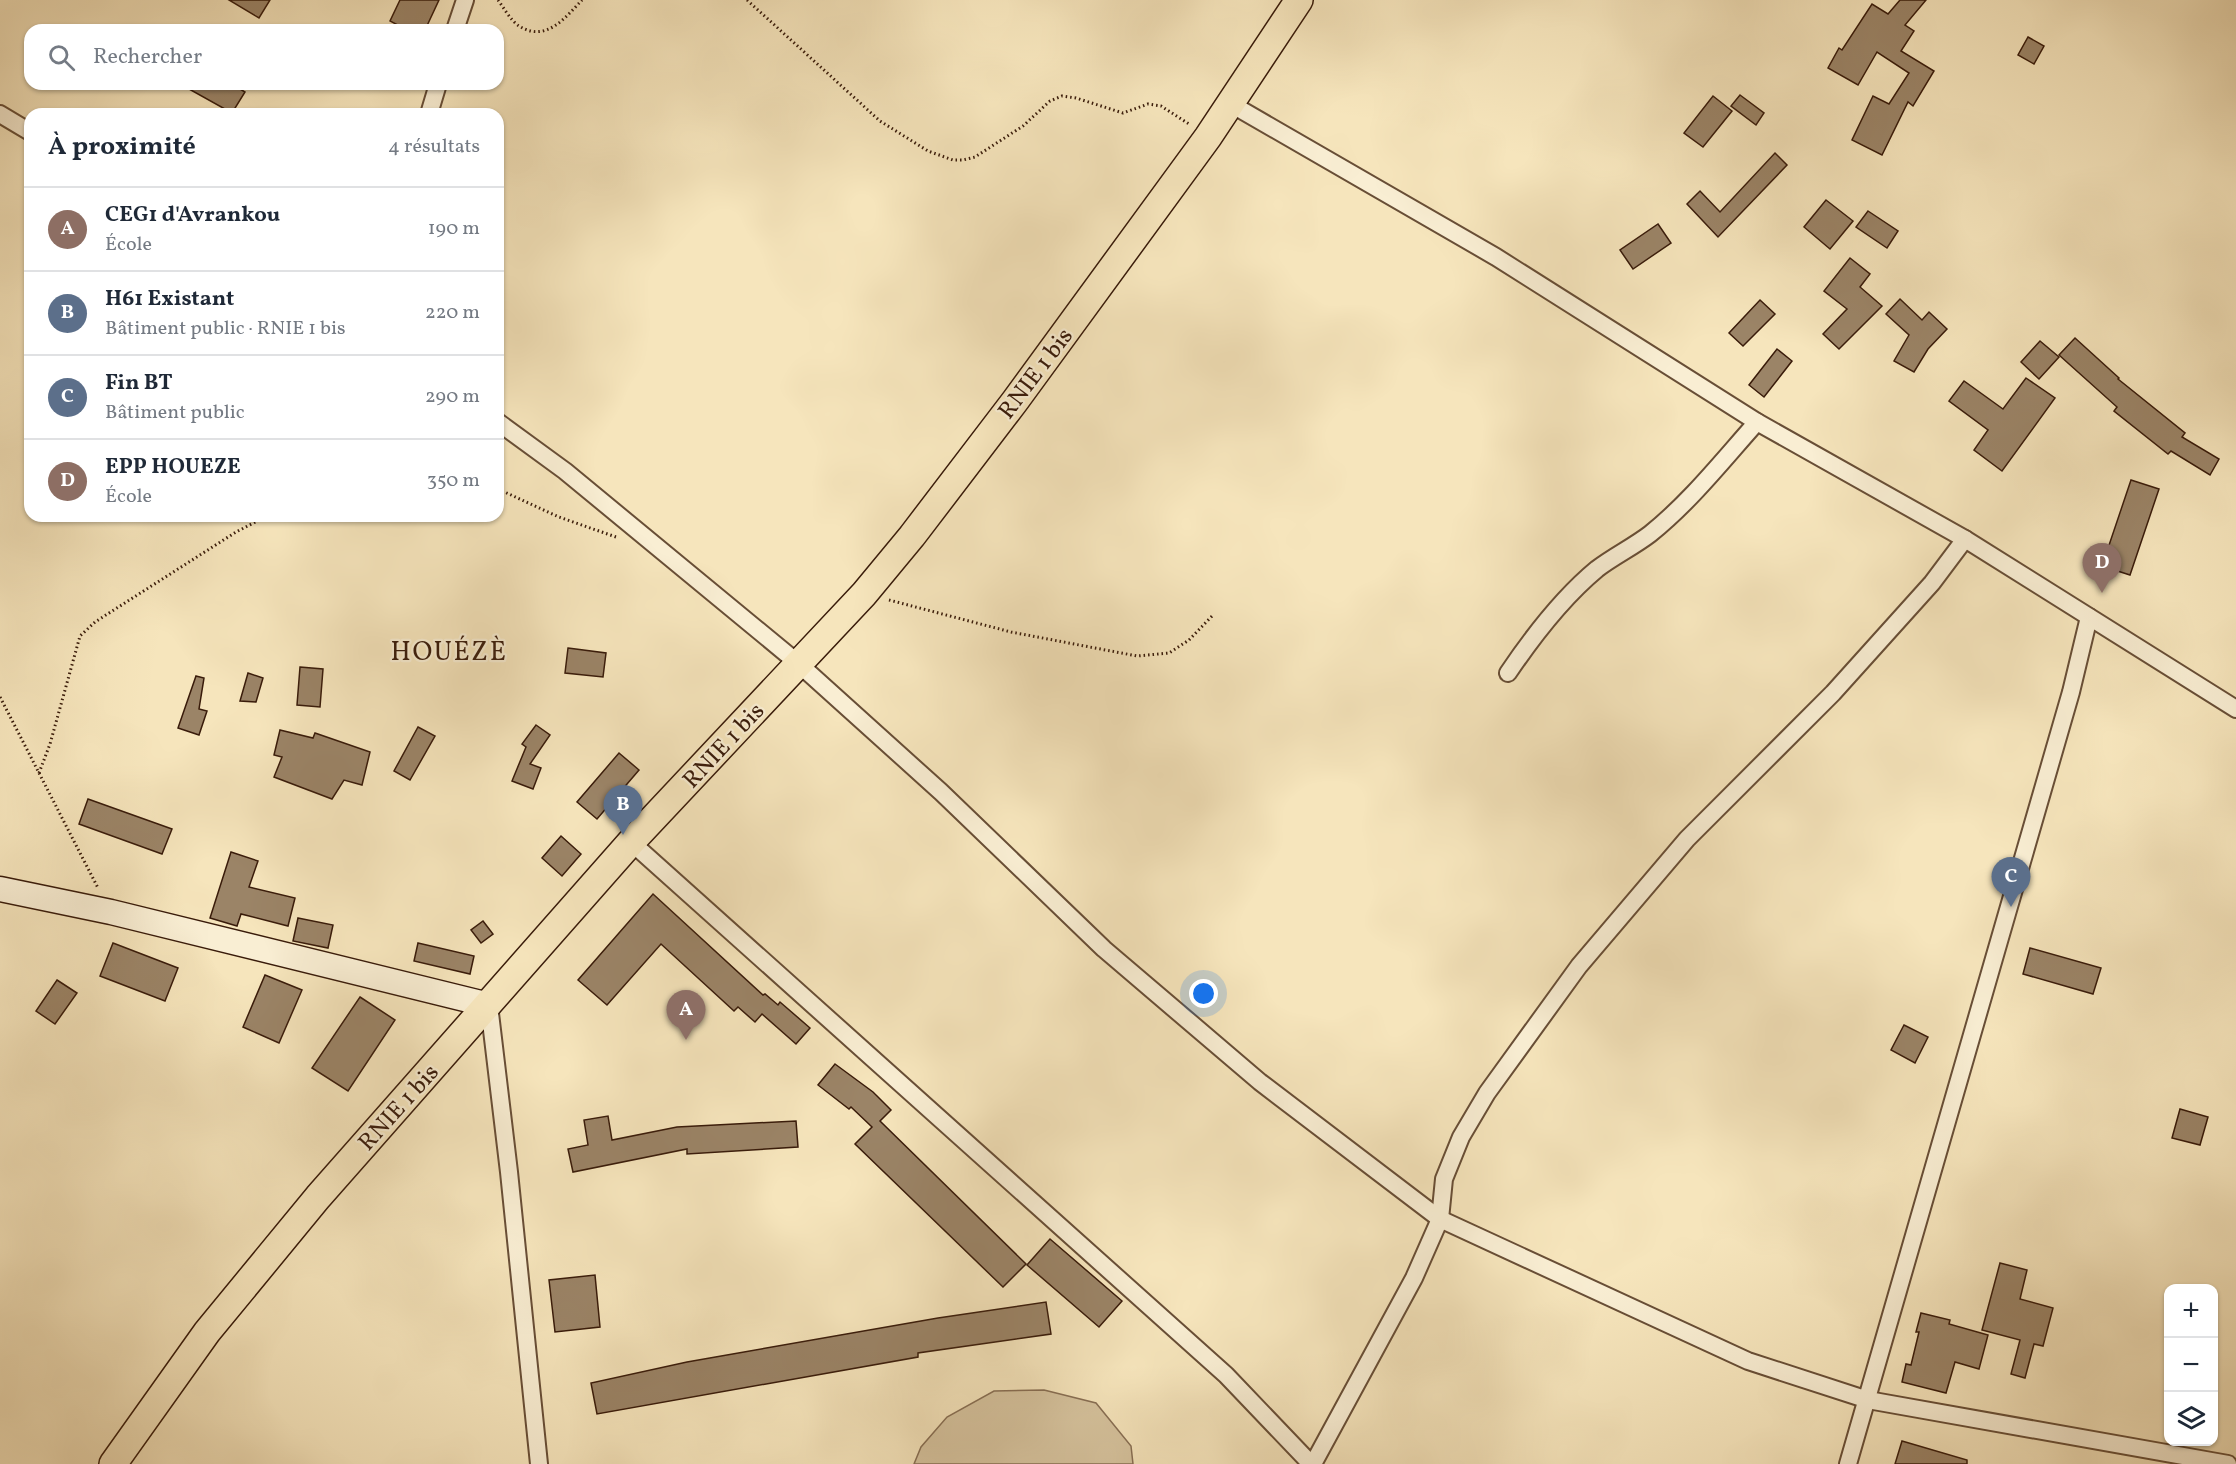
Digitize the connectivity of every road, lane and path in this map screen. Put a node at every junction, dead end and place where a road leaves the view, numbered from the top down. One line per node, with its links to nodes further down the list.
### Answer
1 (465, 0): 6 (street)
2 (498, 0): 3 (path)
3 (582, 0)
4 (747, 0): 12 (path)
5 (1299, 0): 8 (main road, RNIE 1 bis)
6 (457, 24)
7 (436, 90): 9 (street)
8 (1231, 104): 12 (main road, RNIE 1 bis); 13 (street)
9 (431, 108)
10 (0, 114): 11 (street)
11 (24, 128)
12 (1208, 137): 19 (main road, RNIE 1 bis)
13 (1757, 422): 18 (street); 23 (street)
14 (504, 426): 22 (street)
15 (504, 492): 17 (path)
16 (255, 522): 26 (path)
17 (620, 539)
18 (1965, 539): 21 (street); 31 (street)
19 (864, 594): 20 (path); 22 (main road, RNIE 1 bis)
20 (1214, 614)
21 (2089, 617): 25 (street); 32 (street)
22 (799, 664): 27 (main road, RNIE 1 bis); 31 (street)
23 (1508, 673)
24 (0, 697): 26 (path)
25 (2236, 709)
26 (39, 773): 29 (path)
27 (631, 842): 30 (main road, RNIE 1 bis); 35 (street)
28 (0, 889): 29 (street)
29 (111, 912): 30 (street)
30 (489, 1005): 33 (main road, RNIE 1 bis); 34 (street)
31 (1440, 1219): 32 (street); 35 (street)
32 (1868, 1401): 36 (street); 37 (street)
33 (113, 1464)
34 (540, 1464)
35 (1312, 1464)
36 (1848, 1464)
37 (2228, 1464)

